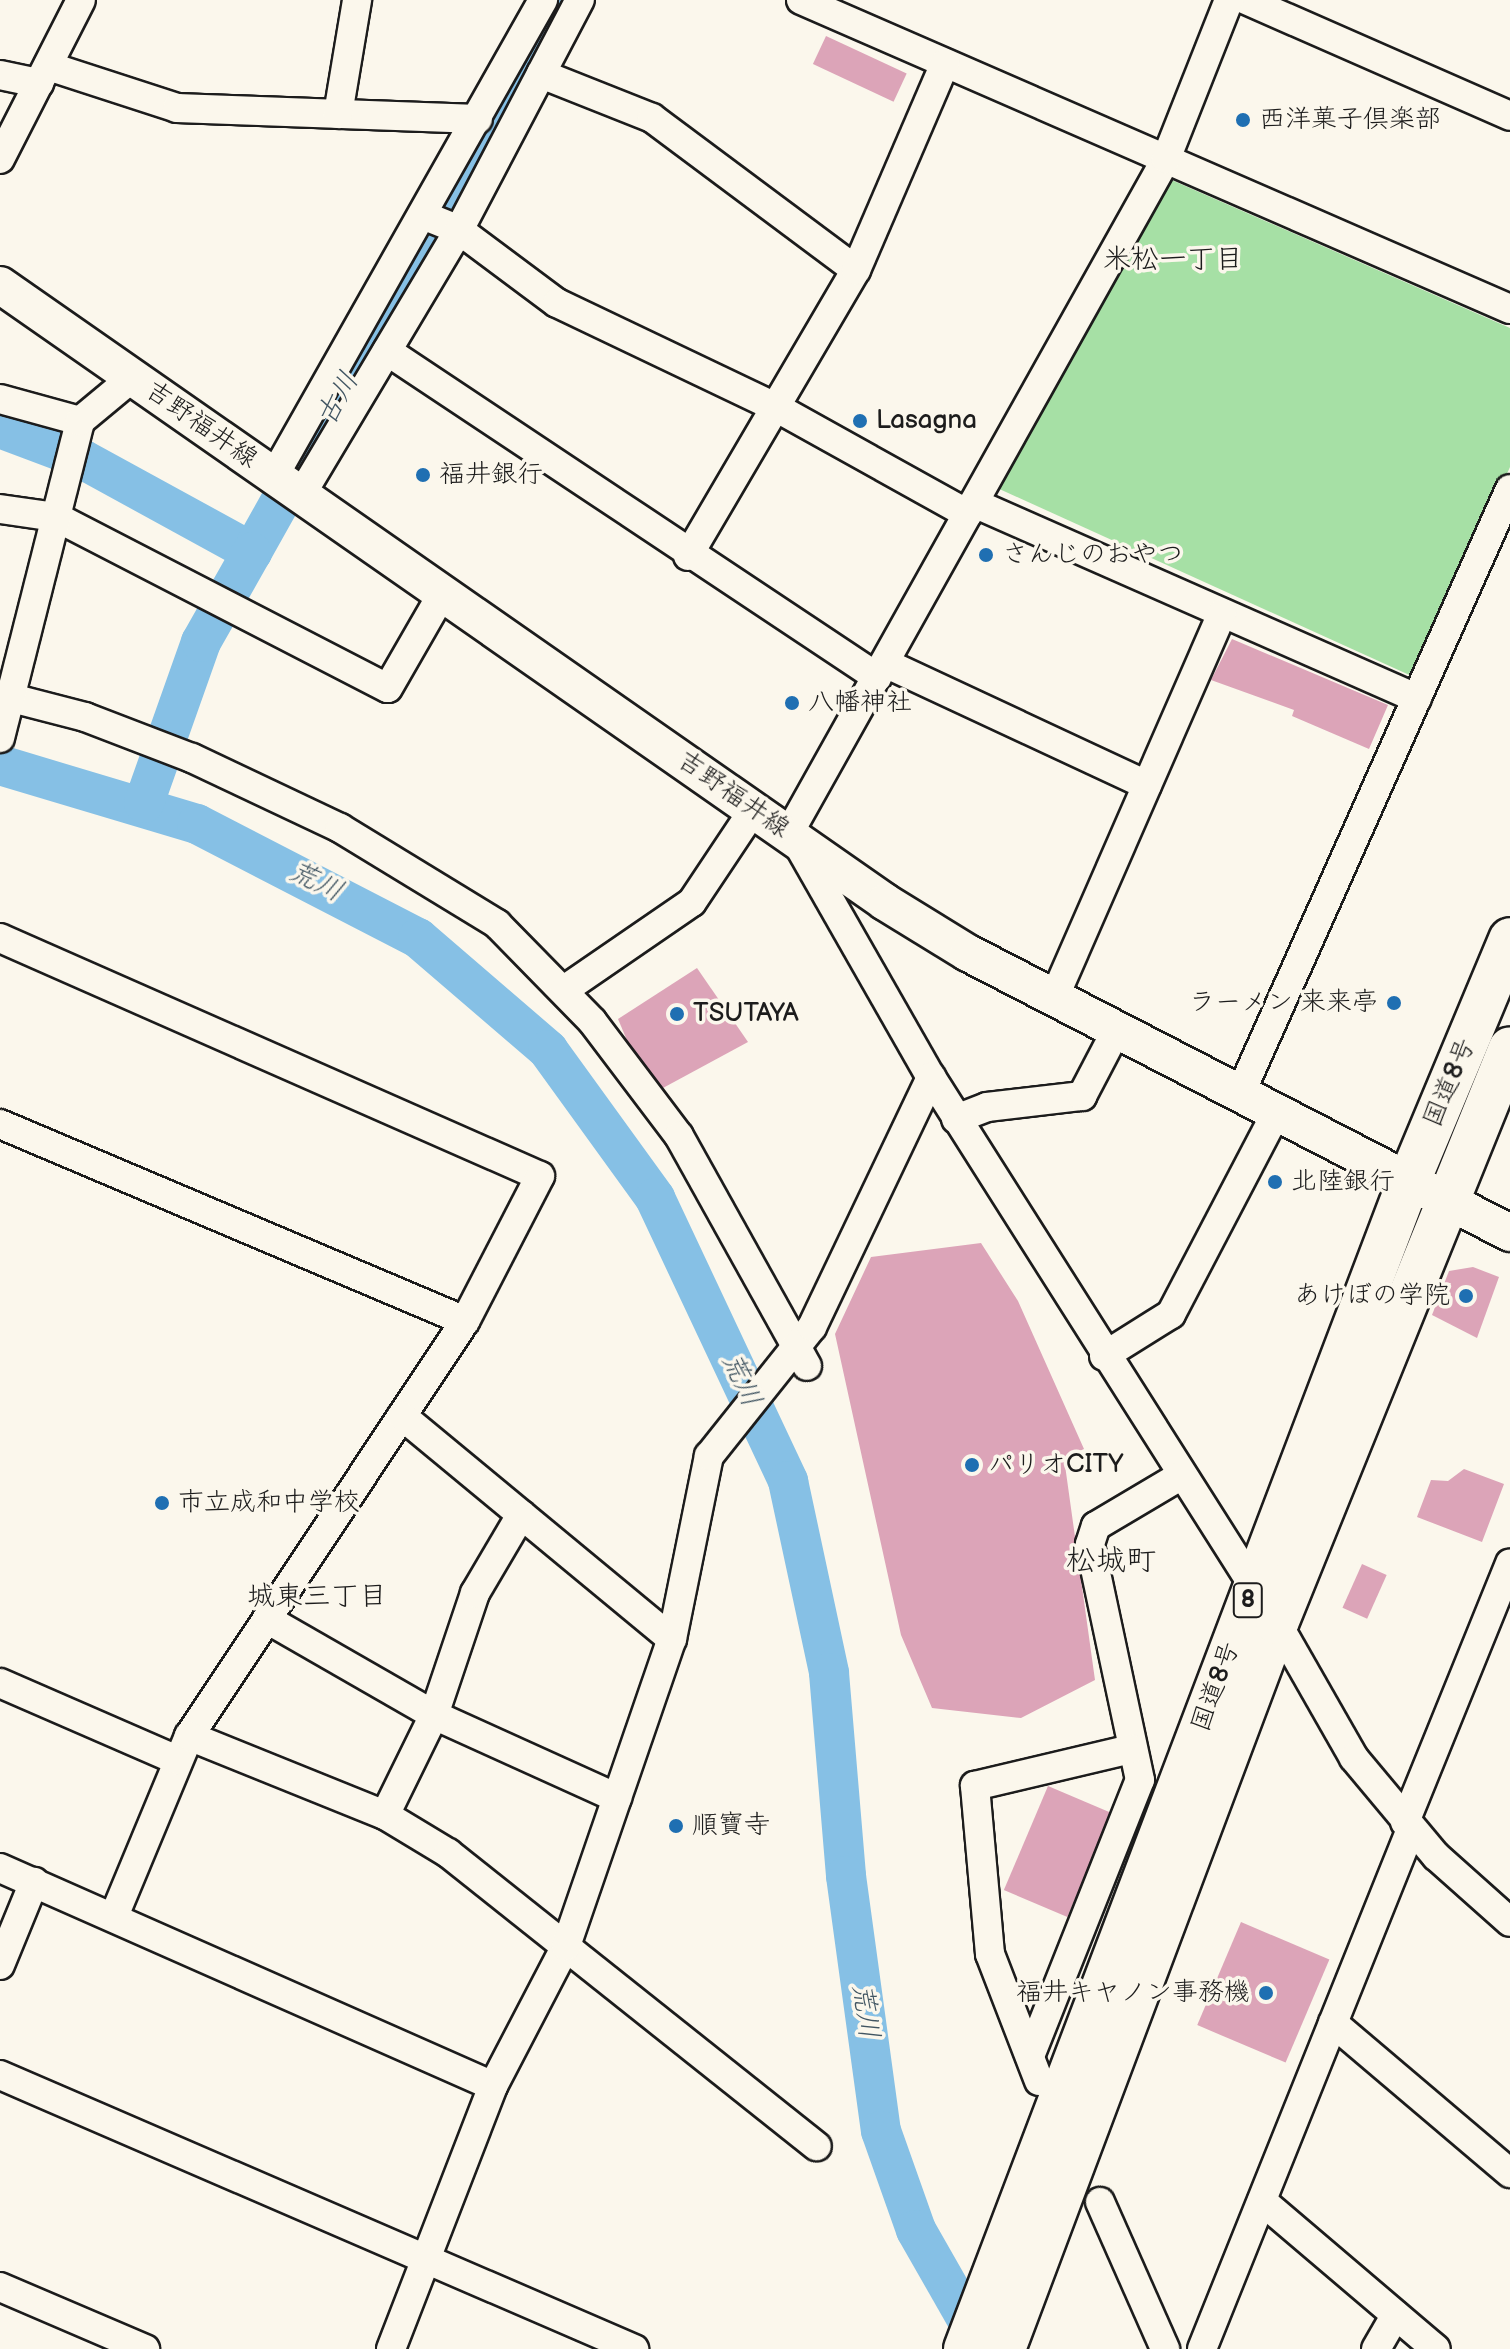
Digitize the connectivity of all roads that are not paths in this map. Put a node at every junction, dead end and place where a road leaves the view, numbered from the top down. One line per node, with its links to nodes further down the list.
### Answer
1 (81, 0): 9 (street)
2 (357, 0): 12 (street)
3 (543, 0): 14 (street)
4 (580, 0): 10 (street)
5 (801, 0): 8 (street)
6 (1229, 0): 16 (street)
7 (1246, 0): 13 (street)
8 (945, 63): 16 (street); 19 (street)
9 (43, 74): 11 (street); 12 (street); 15 (street)
10 (541, 74): 18 (street); 19 (street)
11 (0, 75)
12 (338, 114): 14 (street)
13 (1510, 116)
14 (478, 119): 17 (street)
15 (0, 159)
16 (1166, 159): 21 (street); 29 (street)
17 (425, 216): 18 (street); 27 (street)
18 (459, 230): 22 (street); 25 (street)
19 (856, 270): 25 (street)
20 (0, 285): 23 (main road, 吉野福井線)
21 (1510, 309)
22 (387, 351): 27 (street); 32 (street)
23 (133, 377): 26 (street); 27 (main road, 吉野福井線)
24 (0, 399): 26 (street)
25 (779, 409): 29 (street); 32 (street)
26 (75, 441): 31 (street)
27 (287, 485): 33 (main road, 吉野福井線)
28 (1510, 489): 37 (street)
29 (971, 508): 34 (street); 35 (street)
30 (0, 509): 31 (street)
31 (56, 517): 33 (street); 36 (street)
32 (688, 556): 35 (street)
33 (442, 594): 40 (main road, 吉野福井線)
34 (1222, 613): 37 (street); 39 (street)
35 (881, 670): 39 (street); 41 (street)
36 (5, 696): 38 (street); 44 (street)
37 (1417, 698): 49 (street)
38 (0, 738)
39 (1147, 785): 45 (street)
40 (754, 809): 41 (main road, 吉野福井線); 44 (street)
41 (792, 836): 45 (main road, 吉野福井線); 48 (street)
42 (0, 938): 56 (street)
43 (1510, 939): 53 (highway, 国道8号 / 8)
44 (564, 990): 57 (street)
45 (1054, 998): 46 (main road, 吉野福井線)
46 (1117, 1029): 49 (main road, 吉野福井線); 51 (street)
47 (1510, 1048): 54 (highway, 国道8号 / 8)
48 (931, 1077): 51 (street); 57 (street)
49 (1241, 1092): 50 (main road, 吉野福井線)
50 (1277, 1111): 53 (main road, 吉野福井線); 58 (street)
51 (956, 1119): 58 (street)
52 (0, 1124): 56 (street)
53 (1409, 1181): 54 (main road, 吉野福井線); 63 (highway, 国道8号 / 8)
54 (1448, 1202): 55 (main road, 吉野福井線); 65 (highway, 国道8号 / 8)
55 (1510, 1233)
56 (465, 1321): 59 (street)
57 (797, 1355): 66 (street)
58 (1104, 1356): 60 (street)
59 (402, 1416): 61 (street); 64 (street)
60 (1182, 1475): 63 (street); 70 (street)
61 (521, 1515): 66 (street); 68 (street)
62 (1510, 1564): 73 (street)
63 (1254, 1585): 65 (street); 93 (highway, 国道8号 / 8)
64 (267, 1619): 68 (street); 69 (street)
65 (1277, 1623): 73 (street); 94 (highway, 国道8号 / 8)
66 (672, 1639): 71 (street)
67 (0, 1683): 69 (street)
68 (434, 1715): 71 (street); 72 (street)
69 (183, 1748): 72 (street); 76 (street)
70 (1132, 1749): 70 (street)
71 (617, 1798): 78 (street)
72 (385, 1815): 78 (street)
73 (1408, 1826): 77 (street); 80 (street)
74 (0, 1868): 75 (street)
75 (34, 1882): 76 (street); 79 (street)
76 (114, 1916): 82 (street)
77 (1510, 1922)
78 (566, 1946): 82 (street); 83 (street)
79 (0, 1965)
80 (1333, 2023): 84 (street); 85 (street)
81 (0, 2075): 87 (street)
82 (493, 2086): 87 (street)
83 (817, 2146)
84 (1510, 2173)
85 (1262, 2201): 89 (street); 96 (street)
86 (1100, 2202): 95 (street)
87 (427, 2259): 91 (street); 92 (street)
88 (0, 2287): 90 (street)
89 (1396, 2315): 97 (street); 98 (street)
90 (145, 2349)
91 (391, 2349)
92 (634, 2349)
93 (965, 2349)
94 (1004, 2349)
95 (1165, 2349)
96 (1202, 2349)
97 (1376, 2349)
98 (1436, 2349)

